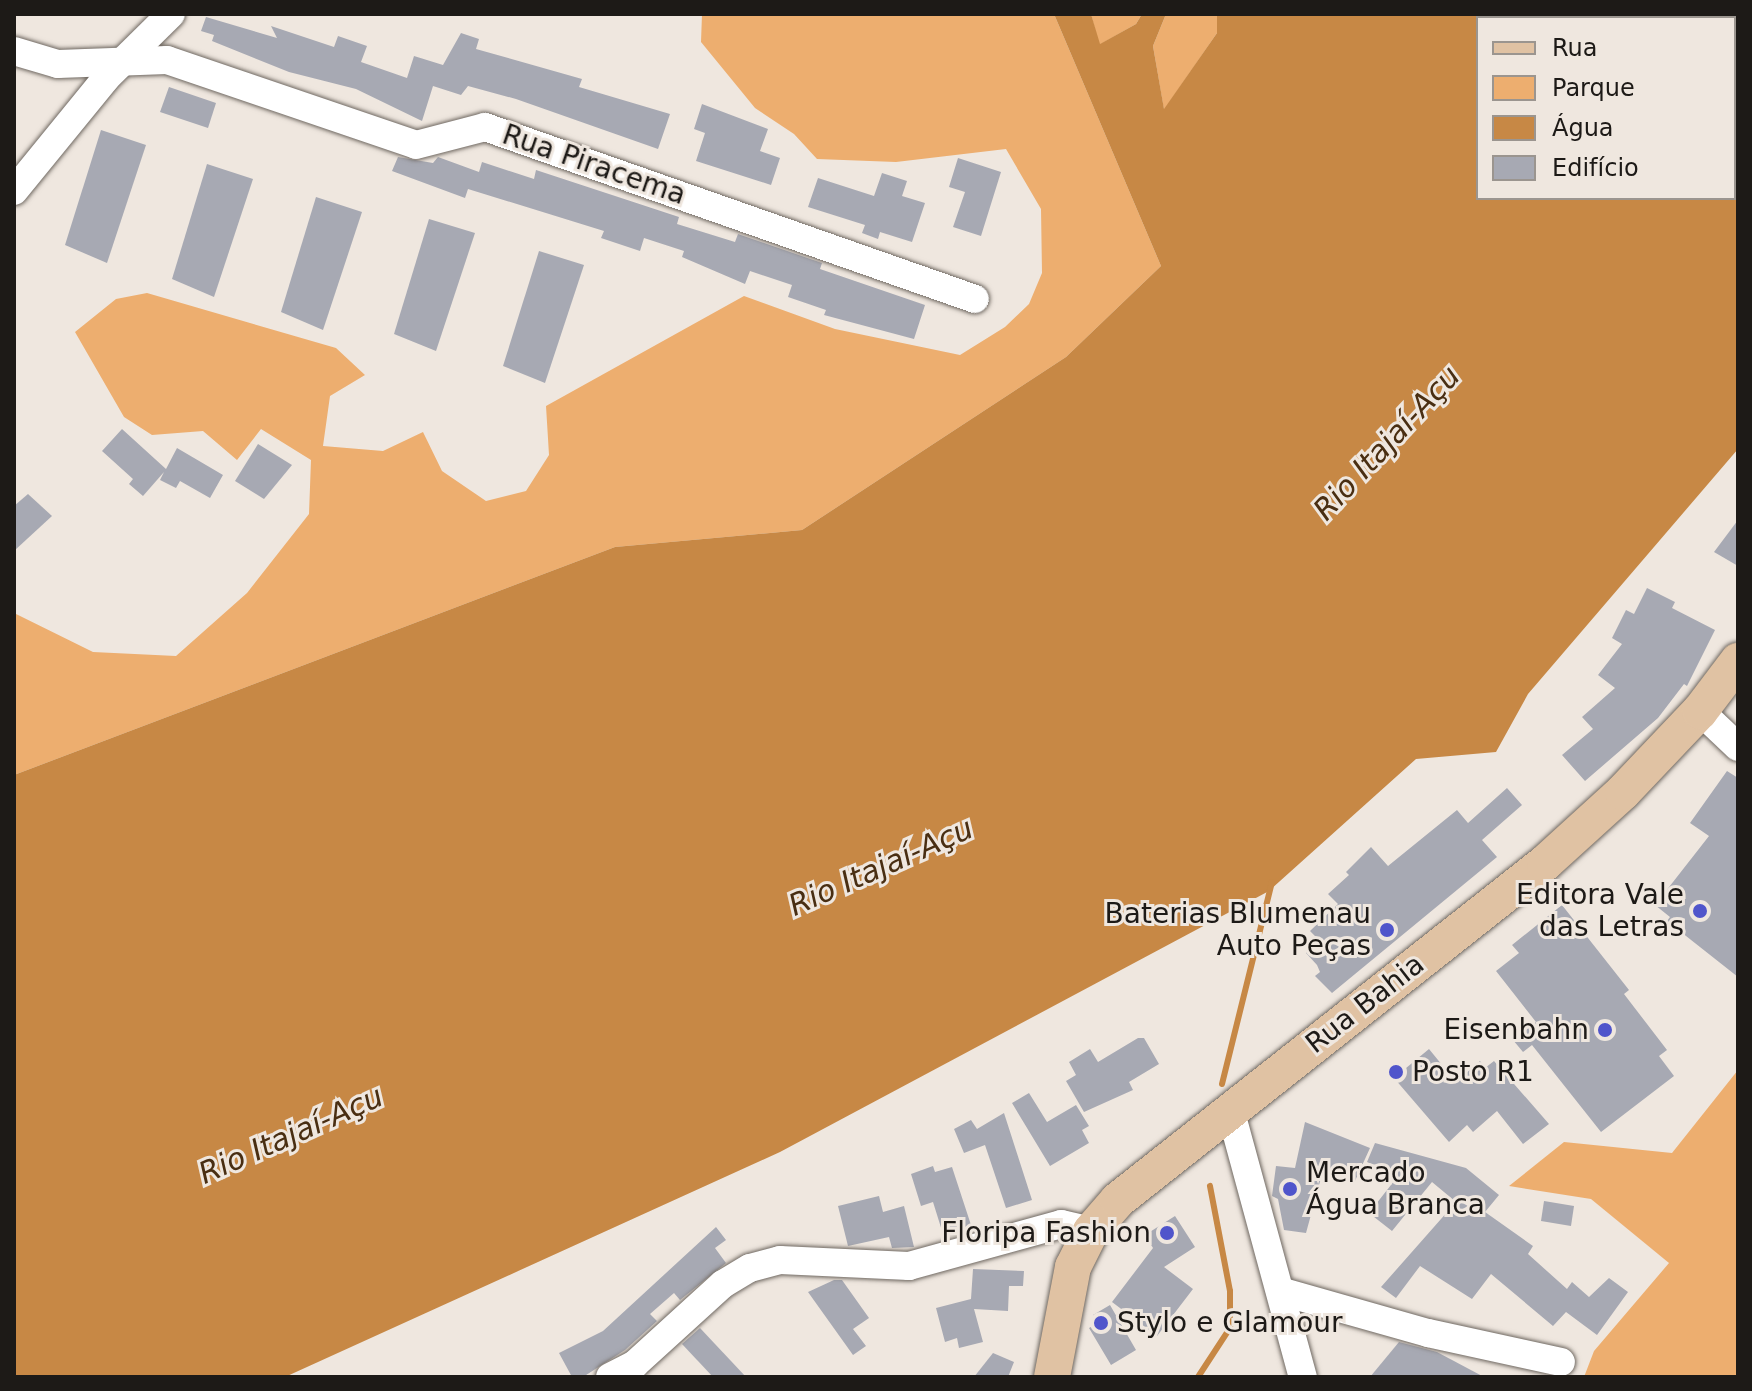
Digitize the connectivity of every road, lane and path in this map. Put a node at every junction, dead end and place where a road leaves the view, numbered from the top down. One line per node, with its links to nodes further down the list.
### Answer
1 (171, 14): 3 (street)
2 (14, 51): 3 (street, Rua Piracema)
3 (118, 65): 4 (street); 5 (street, Rua Piracema)
4 (14, 191)
5 (975, 299)
6 (1738, 661): 7 (main road, Rua Bahia)
7 (1700, 711): 8 (street); 9 (main road, Rua Bahia)
8 (1738, 747)
9 (1230, 1109): 10 (main road, Rua Bahia); 11 (street)
10 (1091, 1231): 13 (street); 15 (main road, Rua Bahia)
11 (1283, 1292): 12 (street); 16 (street)
12 (1561, 1362)
13 (641, 1370): 14 (street)
14 (610, 1377)
15 (1052, 1377)
16 (1303, 1377)

